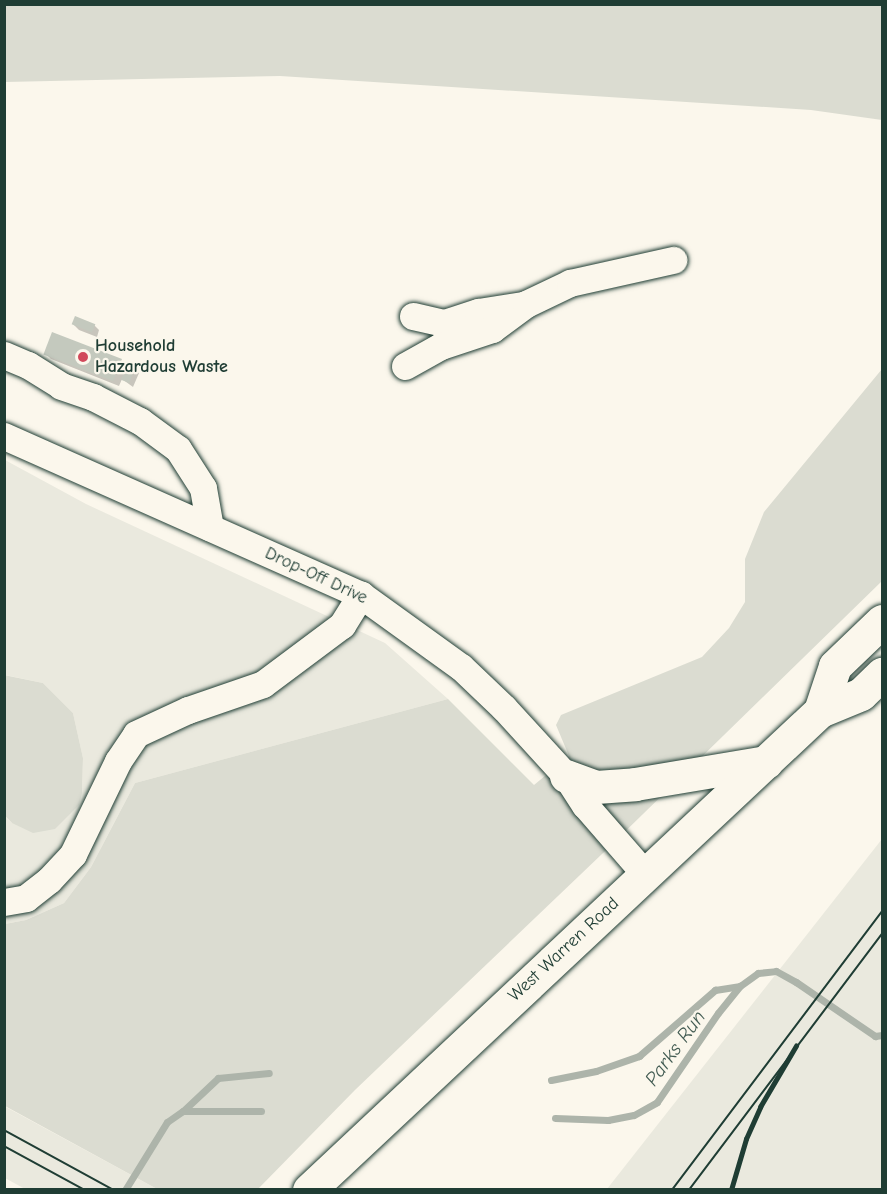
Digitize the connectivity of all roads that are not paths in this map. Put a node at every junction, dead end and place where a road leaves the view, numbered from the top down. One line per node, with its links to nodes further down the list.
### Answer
1 (673, 260): 2 (street)
2 (526, 304): 3 (street); 5 (street)
3 (413, 316)
4 (4, 355): 7 (street)
5 (405, 366)
6 (4, 436): 7 (street, Drop-Off Drive)
7 (210, 527): 8 (street, Drop-Off Drive)
8 (361, 595): 13 (street, Drop-Off Drive); 15 (street)
9 (882, 621): 11 (main road, West Warren Road)
10 (882, 674): 11 (main road, West Warren Road)
11 (820, 711): 12 (main road, West Warren Road)
12 (766, 762): 13 (main road); 14 (main road, West Warren Road)
13 (566, 776): 14 (street, Drop-Off Drive)
14 (645, 874): 16 (main road, West Warren Road)
15 (4, 902)
16 (309, 1190)

